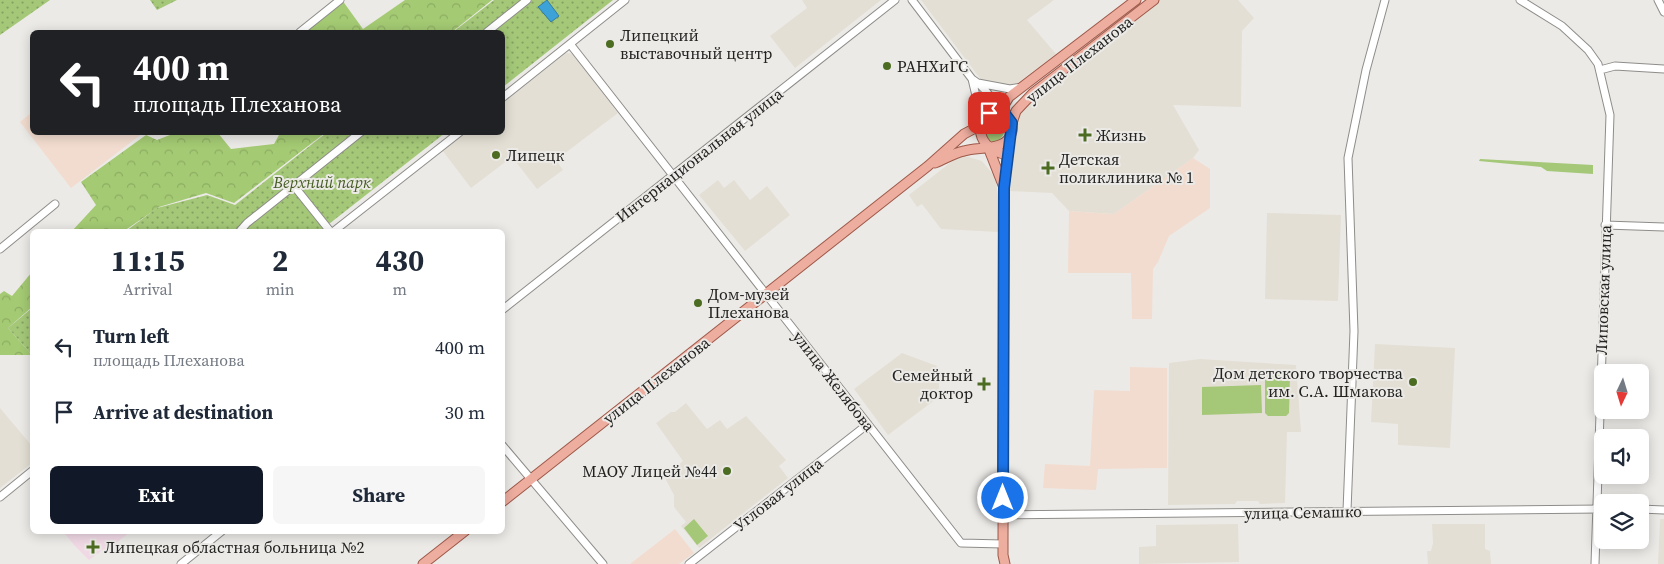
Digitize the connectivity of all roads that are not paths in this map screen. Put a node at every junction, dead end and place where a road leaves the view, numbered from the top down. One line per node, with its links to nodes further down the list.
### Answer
1 (340, 0): 12 (street)
2 (527, 0): 13 (street)
3 (626, 0): 14 (street)
4 (895, 0): 29 (street, Интернациональная улица)
5 (912, 0): 17 (street)
6 (1136, 0): 18 (main road, улица Плеханова)
7 (1154, 0): 22 (main road, улица Плеханова)
8 (1385, 0): 51 (street)
9 (1520, 0): 16 (street, Липовская улица)
10 (1658, 0): 11 (street)
11 (1664, 12)
12 (302, 30)
13 (490, 30)
14 (570, 44): 19 (street); 29 (street, улица Желябова)
15 (1664, 69): 16 (street)
16 (1600, 70): 33 (street, Липовская улица)
17 (975, 81): 18 (street); 20 (street); 21 (street)
18 (1022, 87): 20 (main road, улица Плеханова)
19 (505, 96)
20 (999, 110): 21 (main road); 22 (main road)
21 (981, 123): 26 (main road); 28 (main road, улица Плеханова)
22 (1012, 123): 25 (main road)
23 (357, 135): 30 (street)
24 (456, 135): 37 (street)
25 (1009, 138): 26 (main road); 27 (main road)
26 (988, 147): 27 (main road); 28 (main road, улица Плеханова); 31 (main road)
27 (1008, 155): 31 (main road)
28 (928, 166): 39 (main road, улица Плеханова)
29 (673, 175): 39 (street, улица Желябова); 40 (street, Интернациональная улица)
30 (294, 186): 35 (street); 36 (street)
31 (1004, 188): 52 (main road)
32 (55, 204): 38 (street)
33 (1605, 225): 34 (street); 45 (street, Липовская улица)
34 (1664, 227)
35 (242, 229)
36 (328, 229)
37 (337, 229)
38 (0, 249)
39 (766, 294): 41 (street, улица Желябова); 44 (main road, улица Плеханова)
40 (505, 308)
41 (868, 424): 55 (street, улица Желябова); 61 (street, Угловая улица)
42 (505, 449): 44 (street)
43 (30, 473): 46 (street)
44 (531, 479): 47 (main road, улица Плеханова); 60 (street)
45 (1600, 494)
46 (0, 496)
47 (505, 500)
48 (1594, 509): 51 (street, улица Семашко)
49 (1649, 510): 50 (street)
50 (1664, 510)
51 (1347, 511): 52 (street, улица Семашко)
52 (1003, 515): 55 (main road)
53 (218, 534): 58 (street)
54 (461, 534): 59 (main road)
55 (1003, 544): 57 (main road)
56 (1596, 549): 62 (street, Липовская улица)
57 (1003, 561)
58 (181, 564)
59 (423, 564)
60 (603, 564)
61 (689, 564)
62 (1595, 564)

